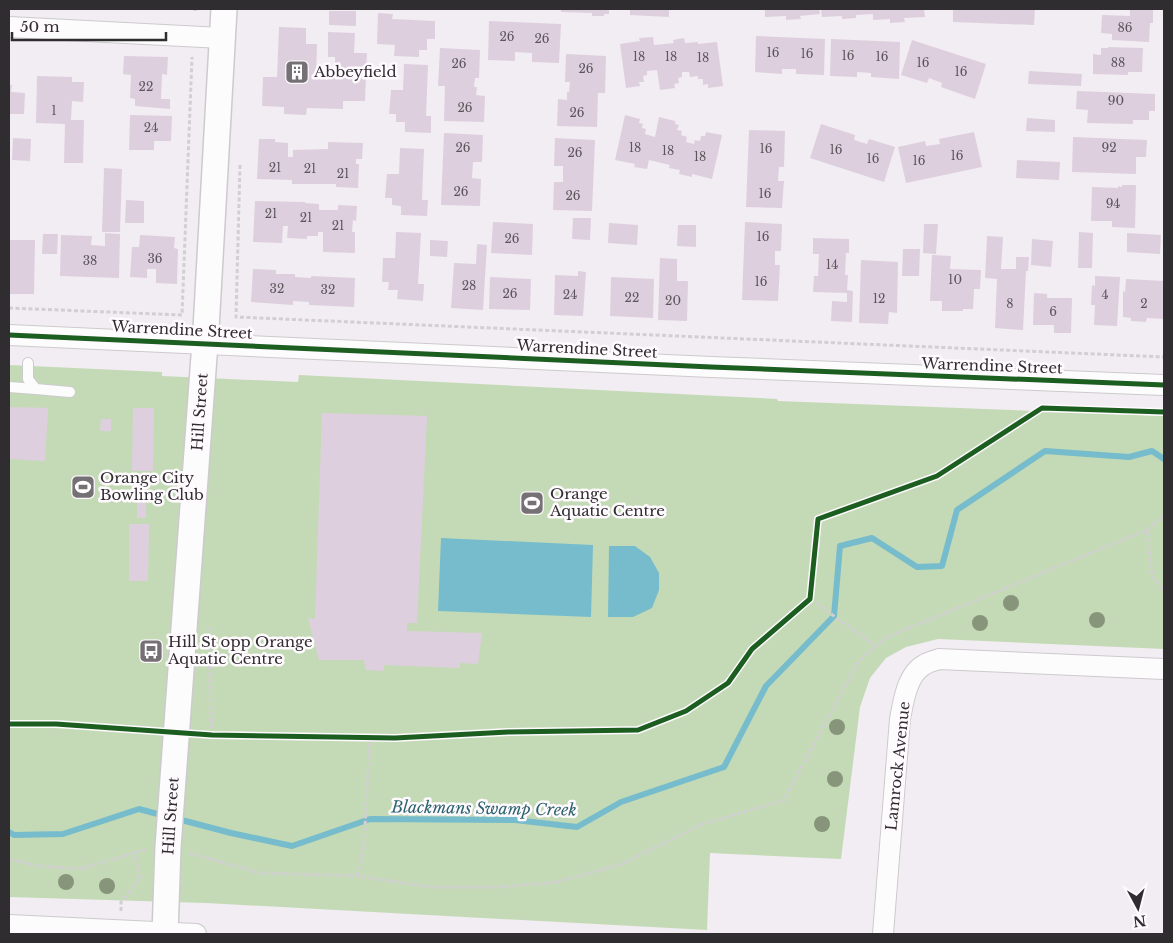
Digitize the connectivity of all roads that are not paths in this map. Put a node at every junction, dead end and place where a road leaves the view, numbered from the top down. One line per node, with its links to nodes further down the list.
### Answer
1 (224, 9): 3 (street, Hill Street)
2 (9, 27): 3 (street)
3 (222, 38): 5 (street, Hill Street)
4 (9, 335): 5 (street, Warrendine Street)
5 (204, 344): 7 (street, Warrendine Street); 13 (street, Hill Street)
6 (28, 363): 9 (lane)
7 (1164, 385)
8 (9, 387): 9 (lane)
9 (36, 389): 10 (lane)
10 (70, 392)
11 (1164, 668): 15 (street, Lamrock Avenue)
12 (9, 925): 13 (street)
13 (166, 933): 14 (street)
14 (196, 934)
15 (883, 934)

